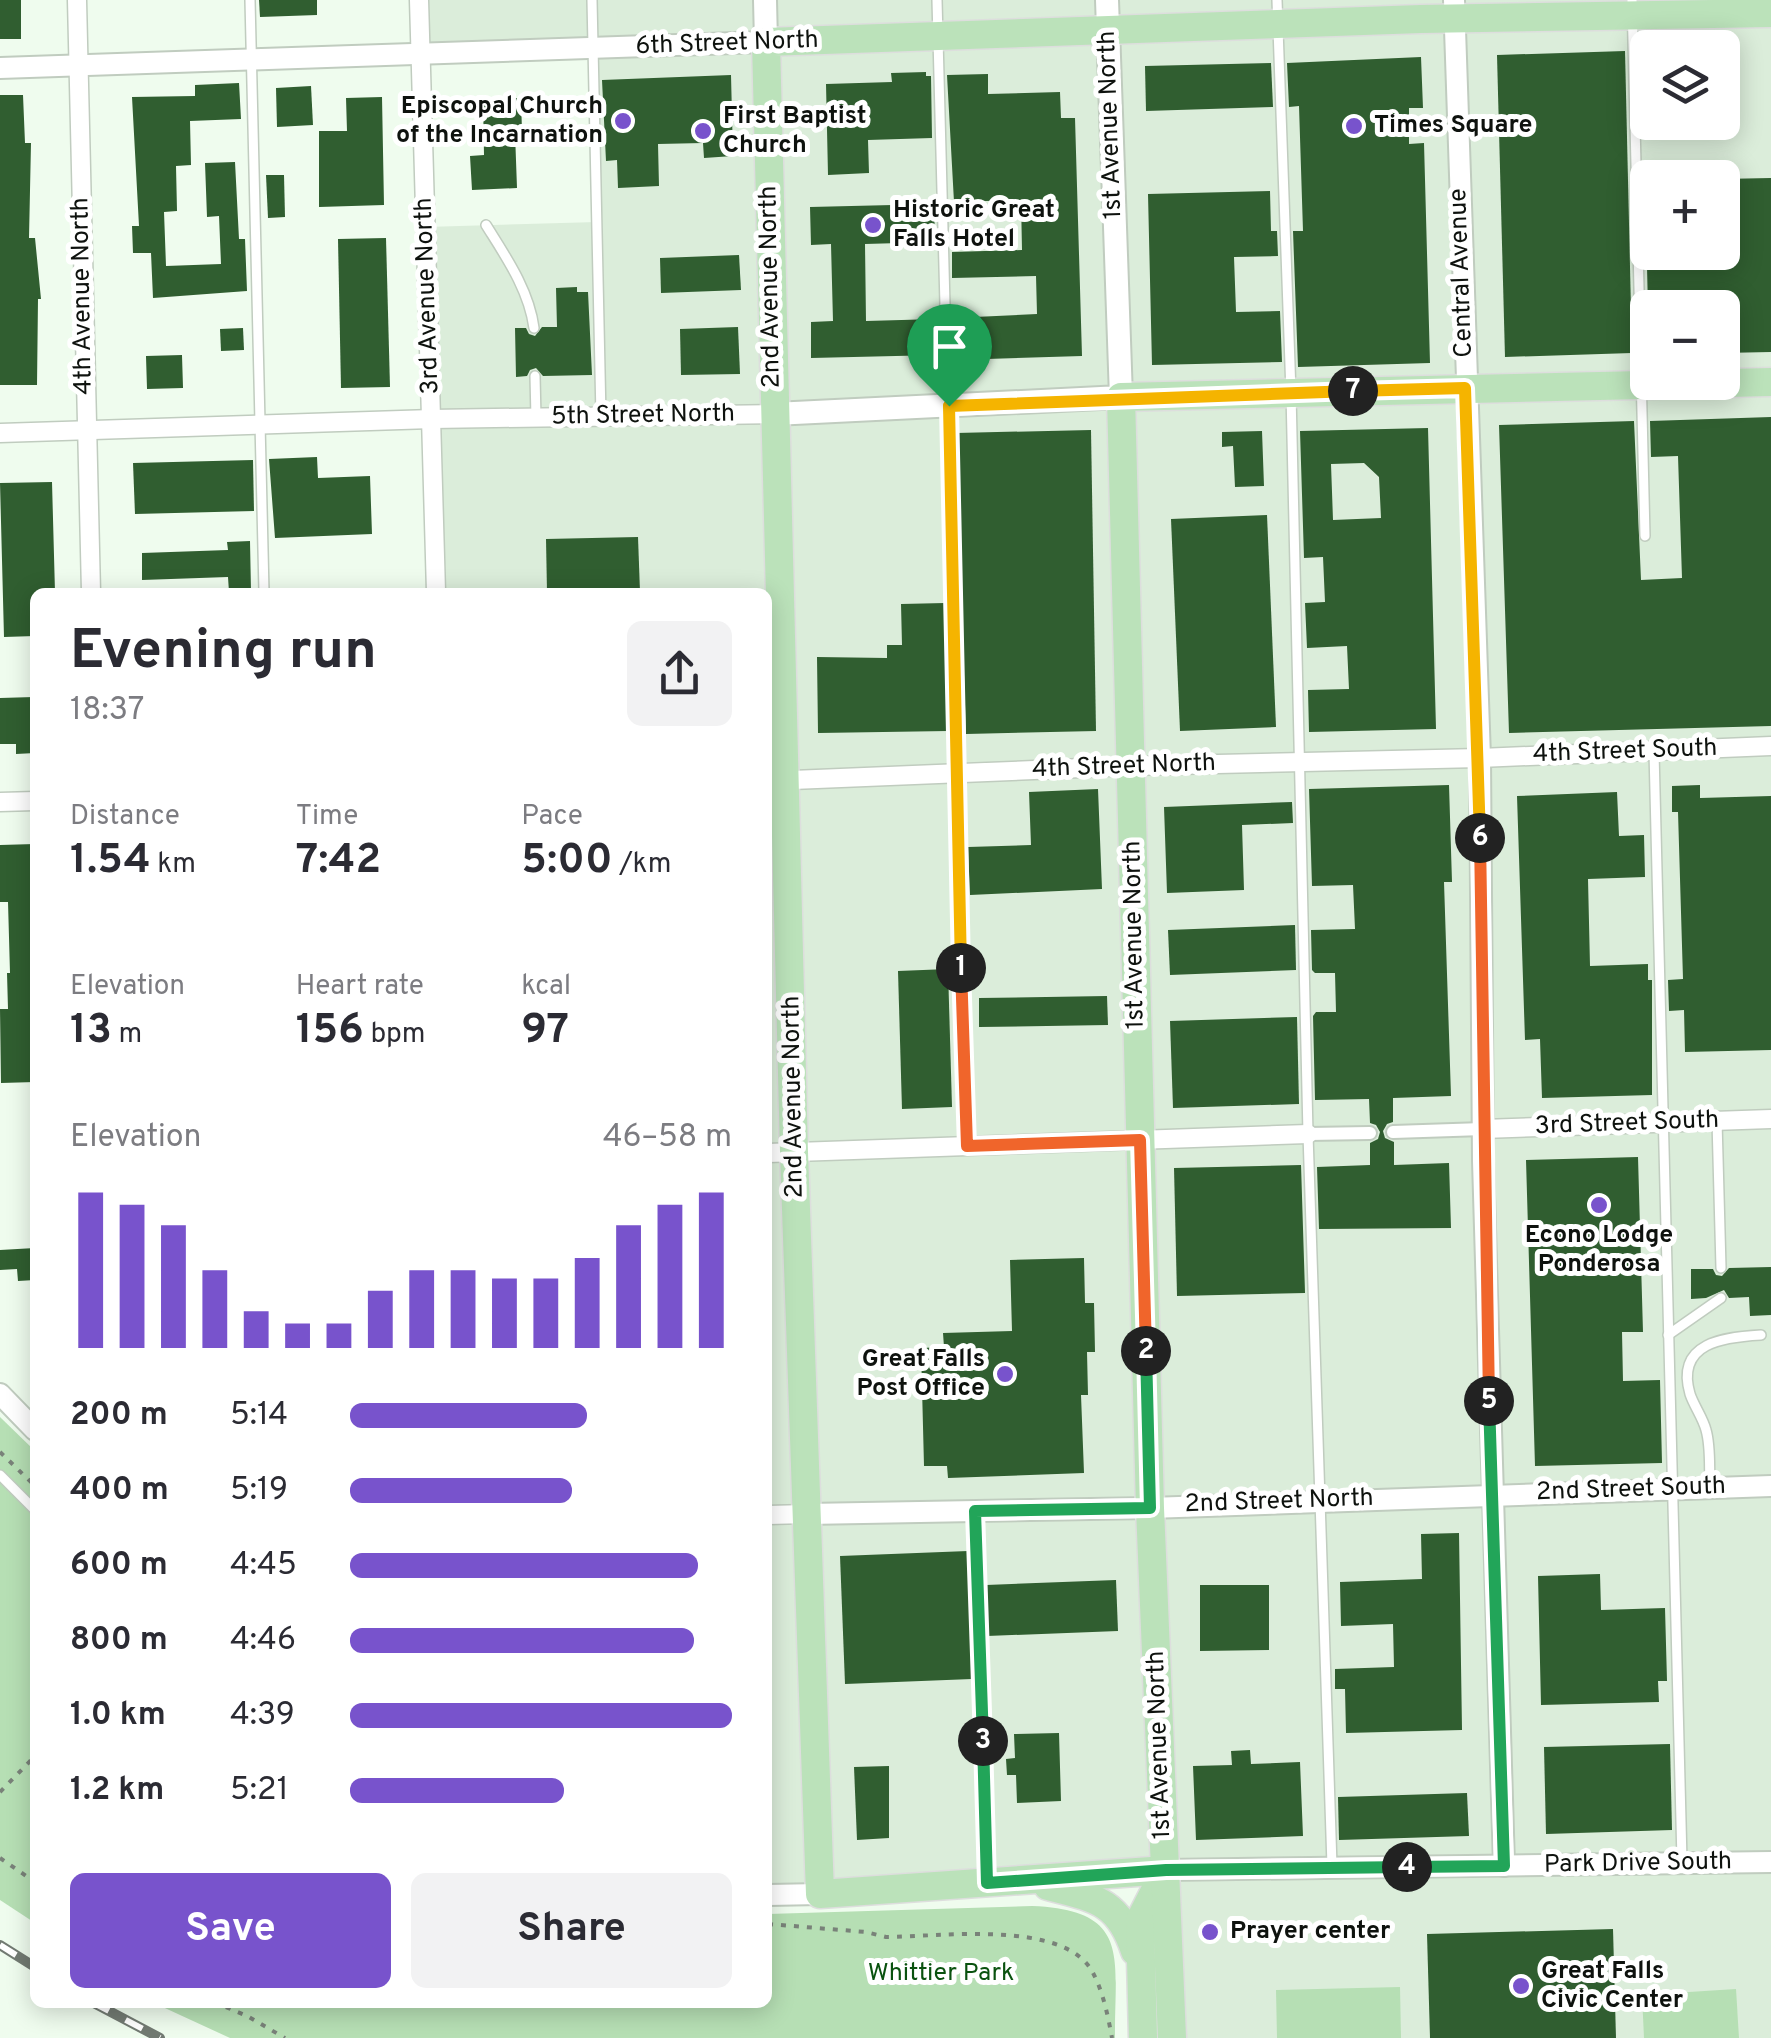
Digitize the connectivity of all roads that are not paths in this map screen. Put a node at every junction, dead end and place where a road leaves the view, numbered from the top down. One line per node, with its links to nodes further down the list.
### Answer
1 (77, 0): 18 (street, 4th Avenue North)
2 (250, 0): 17 (lane)
3 (420, 0): 16 (street, 3rd Avenue North)
4 (592, 0): 15 (lane)
5 (765, 0): 14 (main road, 2nd Avenue North)
6 (937, 0): 13 (lane)
7 (1107, 0): 12 (main road, 1st Avenue North)
8 (1633, 8): 9 (main road, 6th Street North); 11 (main road, 6th Street North); 21 (lane)
9 (1454, 9): 10 (main road, 6th Street North); 27 (street, Central Avenue)
10 (1277, 12): 12 (main road, 6th Street North); 28 (lane)
11 (1771, 13)
12 (1108, 29): 13 (main road, 6th Street North); 29 (main road, 1st Avenue North)
13 (938, 36): 14 (main road, 6th Street North); 31 (lane)
14 (766, 42): 15 (street, 6th Street North); 32 (main road, 2nd Avenue North)
15 (592, 49): 16 (street, 6th Street North); 33 (lane)
16 (421, 55): 17 (street, 6th Street North); 35 (street, 3rd Avenue North)
17 (251, 59): 18 (street, 6th Street North); 36 (lane)
18 (78, 65): 19 (street, 6th Street North); 37 (street, 4th Avenue North)
19 (0, 68)
20 (486, 225): 22 (lane)
21 (1639, 290)
22 (534, 328)
23 (535, 376): 34 (lane)
24 (1740, 382): 25 (main road, 5th Street North)
25 (1771, 382)
26 (1630, 384): 27 (main road, 5th Street North)
27 (1465, 388): 28 (main road, 5th Street North); 45 (street, Central Avenue)
28 (1291, 393): 29 (main road, 5th Street North); 46 (lane)
29 (1122, 398): 31 (main road, 5th Street North); 47 (main road, 1st Avenue North)
30 (1641, 400): 39 (lane)
31 (949, 406): 32 (main road, 5th Street North); 48 (lane)
32 (774, 414): 33 (street, 5th Street North); 49 (main road, 2nd Avenue North)
33 (602, 416): 34 (street, 5th Street North)
34 (536, 418): 35 (street, 5th Street North)
35 (432, 419): 36 (street, 5th Street North); 42 (street, 3rd Avenue North)
36 (258, 426): 37 (street, 5th Street North); 41 (lane)
37 (86, 429): 38 (street, 5th Street North); 40 (street, 4th Avenue North)
38 (0, 433)
39 (1645, 536)
40 (92, 588)
41 (264, 588)
42 (436, 588)
43 (1771, 746): 44 (street, 4th Street South)
44 (1654, 751): 45 (street, 4th Street South); 54 (lane)
45 (1480, 758): 46 (street, 4th Street North); 55 (street, Central Avenue)
46 (1298, 762): 47 (street, 4th Street North); 58 (lane)
47 (1130, 766): 48 (street, 4th Street North); 59 (main road, 1st Avenue North)
48 (955, 773): 49 (street, 4th Street North); 60 (lane)
49 (777, 781): 61 (main road, 2nd Avenue North)
50 (30, 801): 51 (street)
51 (0, 802)
52 (1771, 1119): 53 (street, 3rd Street South)
53 (1717, 1121): 54 (street, 3rd Street South); 62 (lane)
54 (1663, 1123): 55 (street, 3rd Street South); 64 (lane)
55 (1483, 1129): 56 (street); 72 (street, Central Avenue)
56 (1393, 1132)
57 (1370, 1133): 58 (street)
58 (1308, 1134): 59 (street); 73 (lane)
59 (1140, 1140): 60 (street); 75 (main road, 1st Avenue North)
60 (967, 1146): 61 (street)
61 (781, 1152): 77 (main road, 2nd Avenue North)
62 (1721, 1268)
63 (1721, 1298): 64 (lane)
64 (1668, 1335): 70 (lane)
65 (1761, 1336): 71 (lane)
66 (0, 1394): 67 (street)
67 (30, 1425)
68 (0, 1475): 74 (lane)
69 (1771, 1486): 71 (street, 2nd Street South)
70 (1671, 1488): 71 (street, 2nd Street South); 72 (street, 2nd Street South); 80 (lane)
71 (1710, 1488)
72 (1491, 1494): 73 (street, 2nd Street North); 81 (street, Central Avenue)
73 (1322, 1500): 75 (street, 2nd Street North); 82 (lane)
74 (30, 1505)
75 (1150, 1508): 76 (street, 2nd Street North); 83 (main road, 1st Avenue North)
76 (975, 1511): 77 (street, 2nd Street North); 85 (lane)
77 (808, 1514): 78 (street, 2nd Street North); 86 (main road, 2nd Avenue North)
78 (772, 1516)
79 (1771, 1862): 80 (street, Park Drive South)
80 (1682, 1864): 81 (street, Park Drive South)
81 (1504, 1866): 82 (street, Park Drive South)
82 (1332, 1868): 83 (street, Park Drive South)
83 (1166, 1870): 84 (main road); 88 (main road, 1st Avenue North); 90 (main road, 1st Avenue North)
84 (1025, 1880): 85 (main road); 88 (main road)
85 (987, 1883): 86 (main road)
86 (820, 1894): 87 (street)
87 (772, 1895)
88 (1142, 1971): 89 (main road, 1st Avenue North)
89 (1143, 2038)
90 (1172, 2038)

